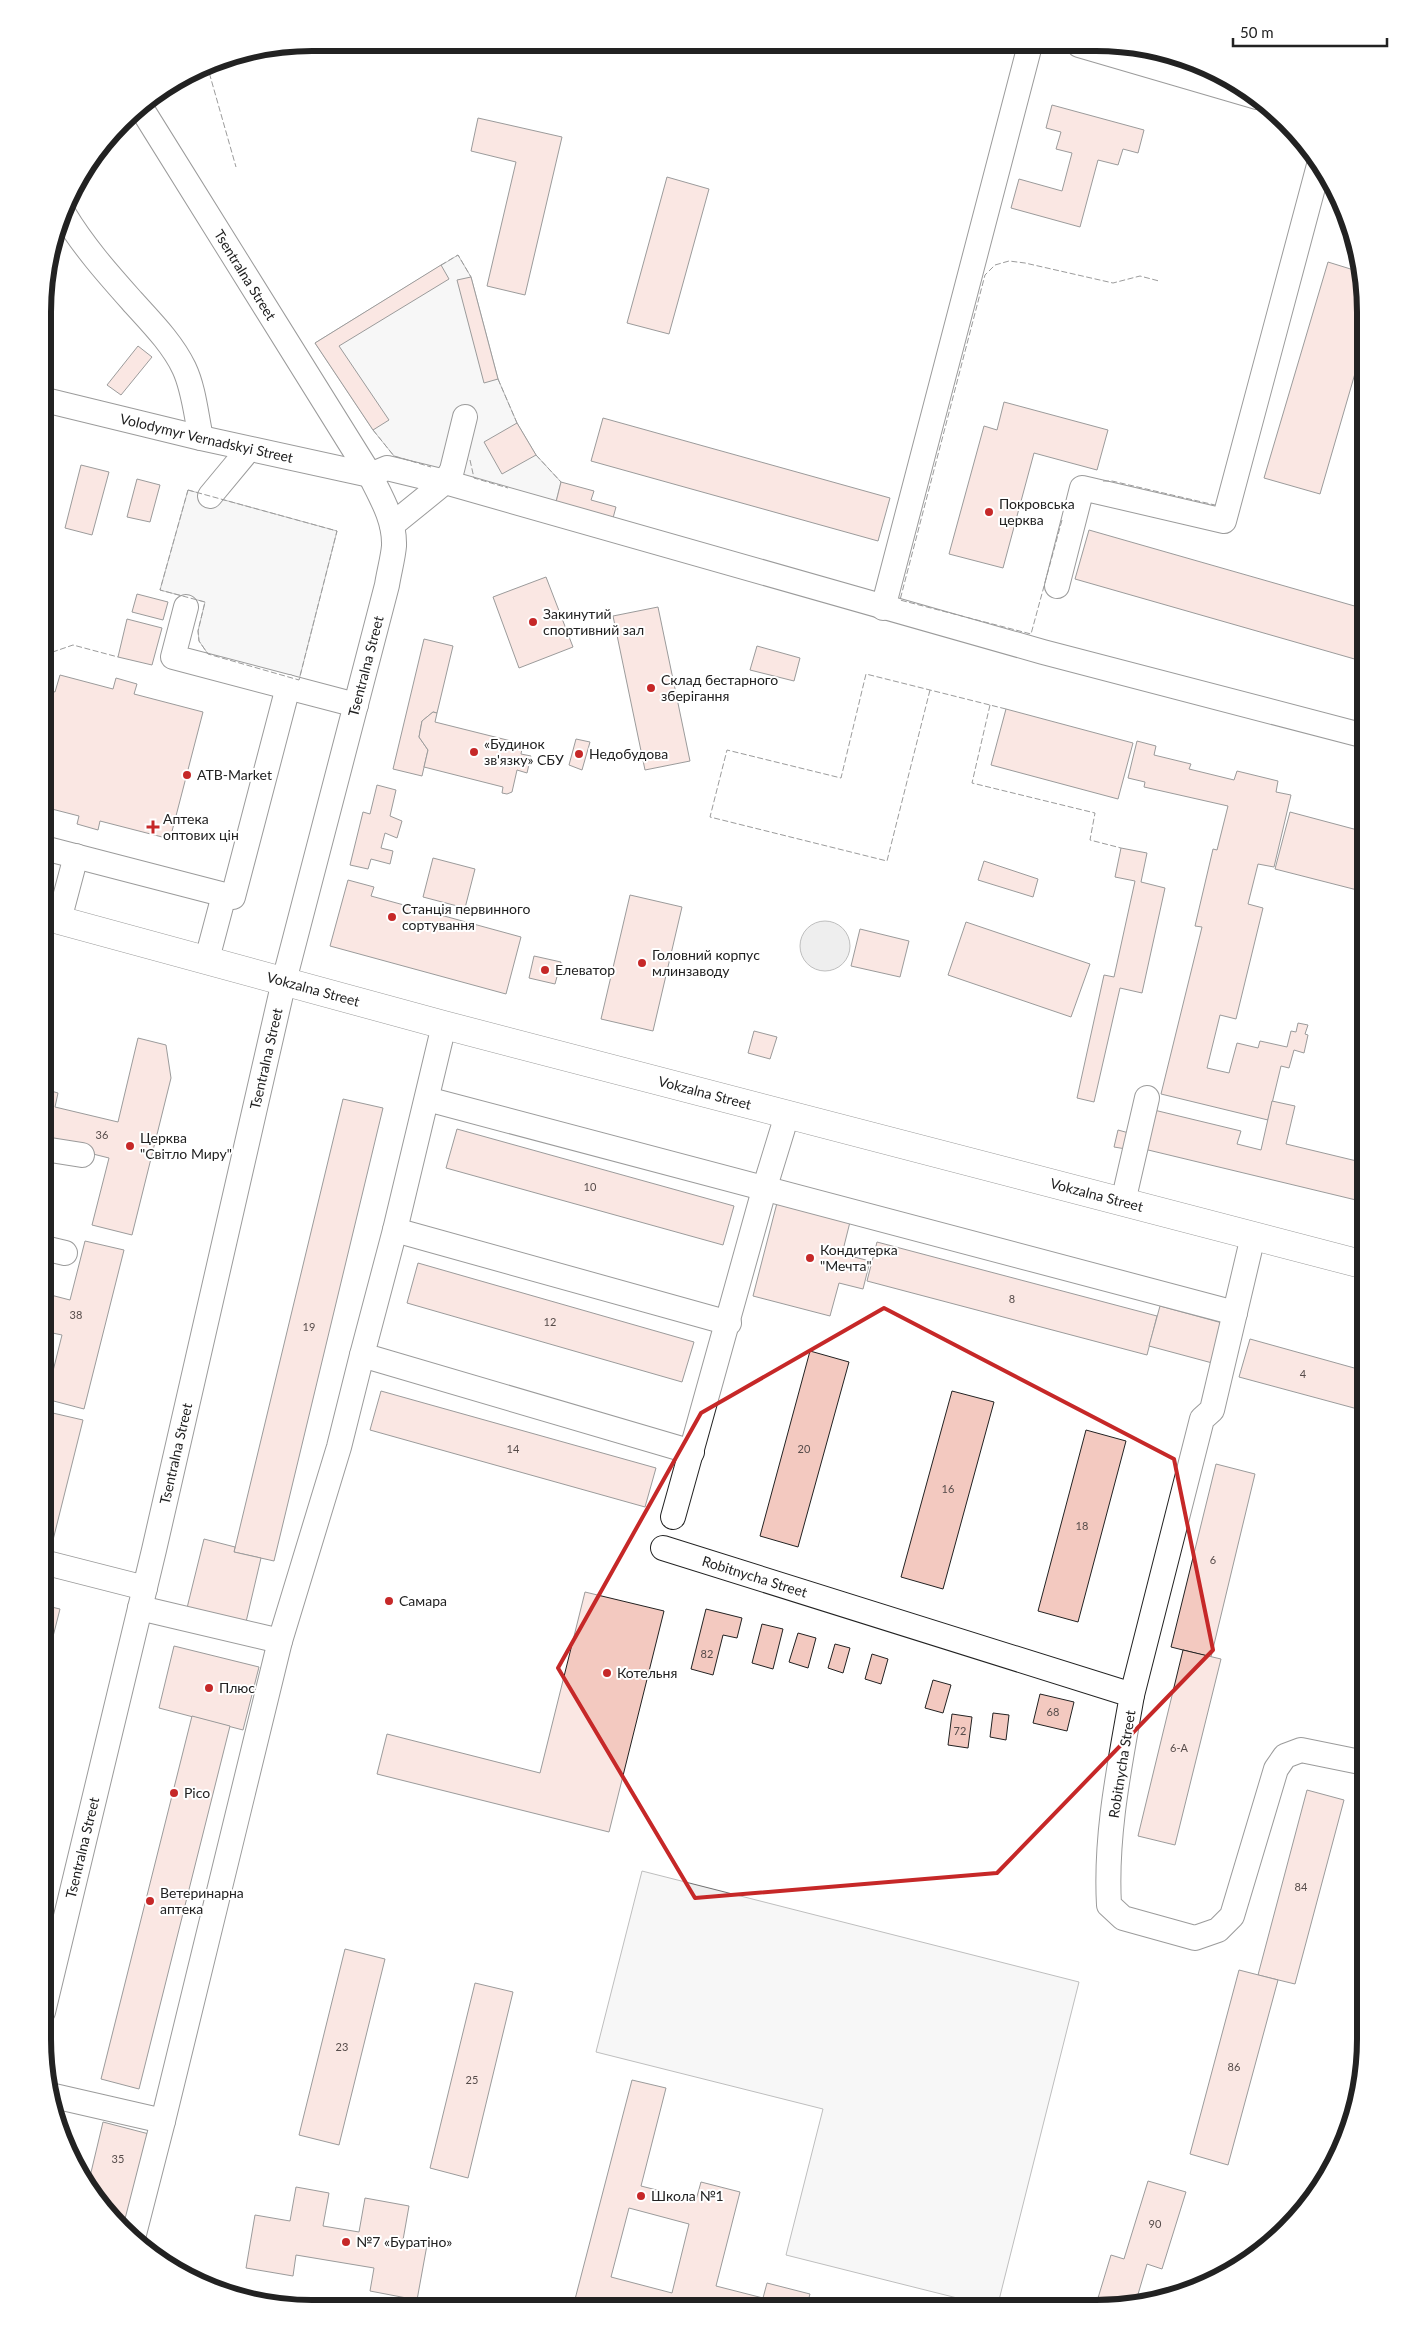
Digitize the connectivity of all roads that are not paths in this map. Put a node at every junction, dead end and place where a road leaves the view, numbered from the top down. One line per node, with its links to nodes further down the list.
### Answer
1 (1028, 51): 17 (street)
2 (1099, 51): 3 (street)
3 (1232, 90)
4 (144, 113): 11 (street, Tsentralna Street)
5 (1317, 173): 15 (street)
6 (68, 220): 9 (street)
7 (51, 401): 9 (street, Volodymyr Vernadskyi Street)
8 (464, 417): 12 (street)
9 (201, 438): 10 (street, Volodymyr Vernadskyi Street)
10 (250, 449): 11 (street, Volodymyr Vernadskyi Street); 13 (street)
11 (370, 475): 12 (street); 14 (street, Tsentralna Street)
12 (444, 482): 14 (street); 17 (street)
13 (210, 496)
14 (392, 526): 19 (street, Tsentralna Street)
15 (1057, 586)
16 (186, 607): 18 (street)
17 (883, 608): 20 (street)
18 (288, 687): 19 (street); 23 (street)
19 (356, 705): 26 (street, Tsentralna Street)
20 (1357, 734)
21 (51, 850): 22 (street)
22 (76, 856): 23 (street); 24 (street)
23 (224, 895): 25 (street)
24 (51, 918): 25 (main road, Vokzalna Street)
25 (207, 959): 26 (main road, Vokzalna Street)
26 (284, 981): 27 (main road, Vokzalna Street); 45 (street, Tsentralna Street)
27 (444, 1025): 29 (street); 30 (main road, Vokzalna Street)
28 (1146, 1098): 34 (street)
29 (427, 1099): 33 (street); 35 (street)
30 (787, 1115): 33 (street); 34 (main road, Vokzalna Street)
31 (51, 1150): 32 (street)
32 (82, 1155)
33 (764, 1190): 38 (street); 39 (street)
34 (1123, 1202): 36 (main road, Vokzalna Street)
35 (395, 1230): 39 (street); 40 (street)
36 (1252, 1236): 37 (main road, Vokzalna Street); 38 (street)
37 (1357, 1263)
38 (1235, 1313): 47 (street)
39 (729, 1323): 41 (street)
40 (362, 1355): 41 (street); 46 (street)
41 (692, 1452): 42 (street)
42 (673, 1517)
43 (663, 1548): 47 (street, Robitnycha Street)
44 (51, 1565): 45 (street)
45 (143, 1598): 46 (street); 49 (street, Tsentralna Street)
46 (280, 1642): 51 (street)
47 (1132, 1695): 48 (street, Robitnycha Street)
48 (1357, 1761)
49 (51, 1949)
50 (58, 2097): 51 (street)
51 (163, 2121): 52 (street)
52 (135, 2230)

